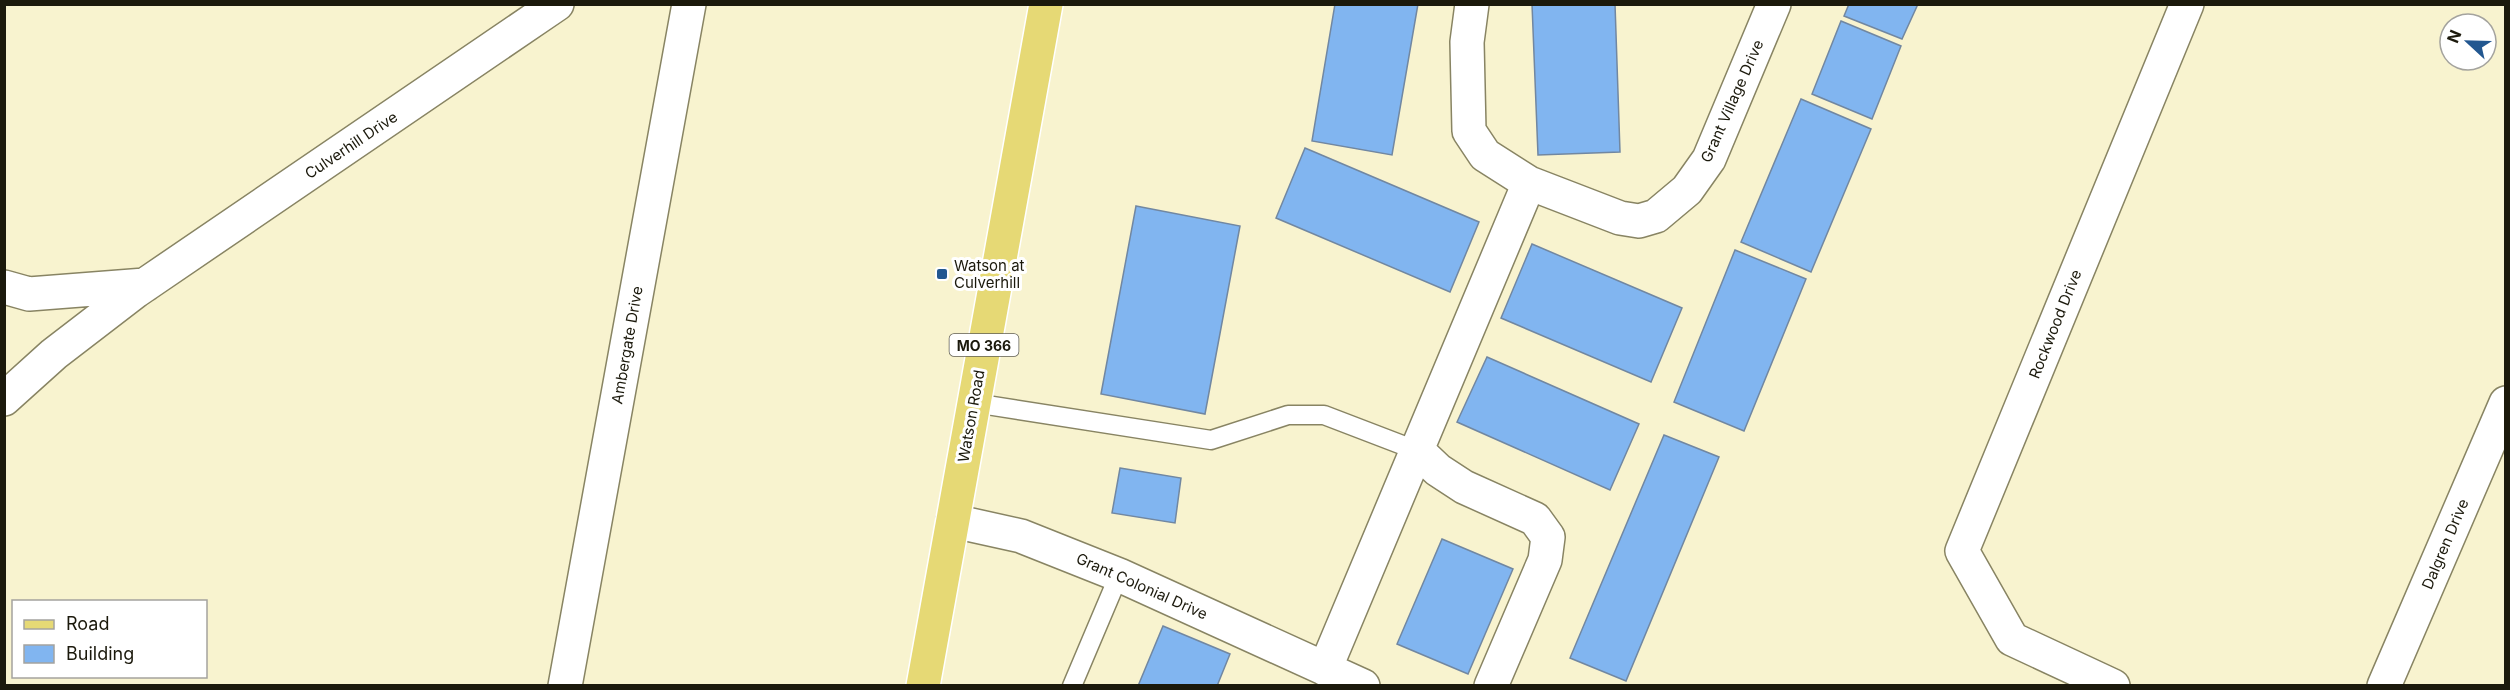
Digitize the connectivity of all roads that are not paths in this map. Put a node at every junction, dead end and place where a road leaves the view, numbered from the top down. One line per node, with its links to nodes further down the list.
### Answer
1 (557, 4): 8 (street, Culverhill Drive)
2 (688, 4): 17 (street, Ambergate Drive)
3 (1046, 4): 11 (main road, Watson Road / MO 366)
4 (1472, 4): 7 (street)
5 (1774, 4): 7 (street, Grant Village Drive)
6 (2187, 4): 22 (street, Rockwood Drive)
7 (1529, 183): 13 (street)
8 (145, 285): 9 (street, Culverhill Drive); 10 (street, Culverhill Drive)
9 (4, 287)
10 (4, 399)
11 (974, 403): 13 (lane); 14 (main road, Watson Road / MO 366)
12 (2505, 403): 23 (street, Dalgren Drive)
13 (1418, 451): 16 (street); 21 (street)
14 (953, 521): 15 (street, Grant Colonial Drive); 18 (main road, Watson Road / MO 366)
15 (1119, 575): 16 (street, Grant Colonial Drive); 19 (lane)
16 (1325, 669): 20 (street, Grant Colonial Drive)
17 (565, 686)
18 (923, 686)
19 (1072, 686)
20 (1363, 686)
21 (1491, 686)
22 (2113, 686)
23 (2384, 686)

